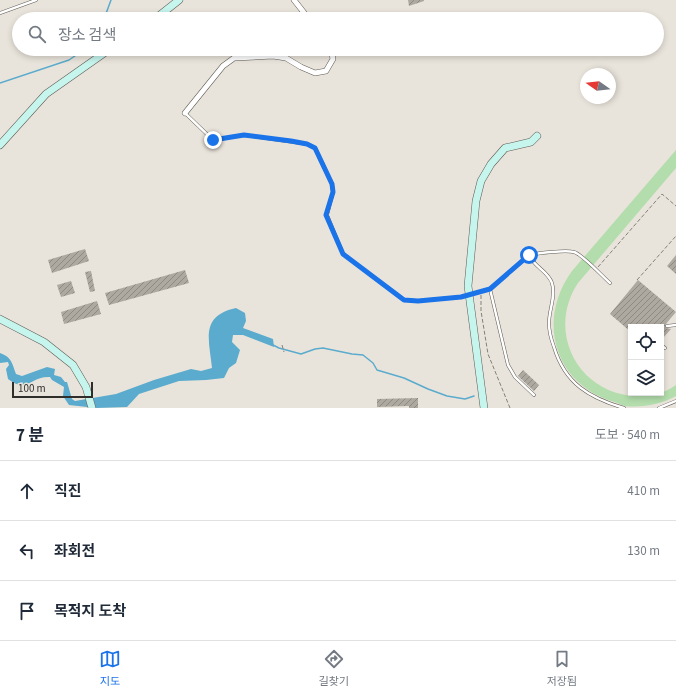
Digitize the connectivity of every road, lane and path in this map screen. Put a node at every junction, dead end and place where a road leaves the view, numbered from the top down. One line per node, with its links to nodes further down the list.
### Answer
1 (36, 0): 6 (lane)
2 (178, 0): 4 (street)
3 (294, 0): 5 (street)
4 (163, 12)
5 (303, 12)
6 (0, 13)
7 (100, 56): 13 (street)
8 (273, 56): 11 (street)
9 (273, 56): 10 (street)
10 (332, 56)
11 (185, 112): 22 (lane)
12 (537, 136): 22 (street)
13 (0, 145)
14 (676, 206): 17 (path)
15 (676, 236): 18 (path)
16 (529, 255): 17 (lane); 20 (lane); 33 (lane)
17 (596, 270): 19 (lane)
18 (637, 280)
19 (610, 283)
20 (490, 289): 21 (lane); 28 (lane)
21 (481, 291): 22 (lane); 32 (path)
22 (469, 295): 31 (street)
23 (0, 319): 30 (street)
24 (676, 324): 25 (lane)
25 (667, 326)
26 (282, 344): 27 (path)
27 (284, 352)
28 (534, 395)
29 (676, 401): 34 (lane)
30 (92, 408)
31 (484, 408)
32 (510, 408)
33 (624, 408)
34 (659, 408)

